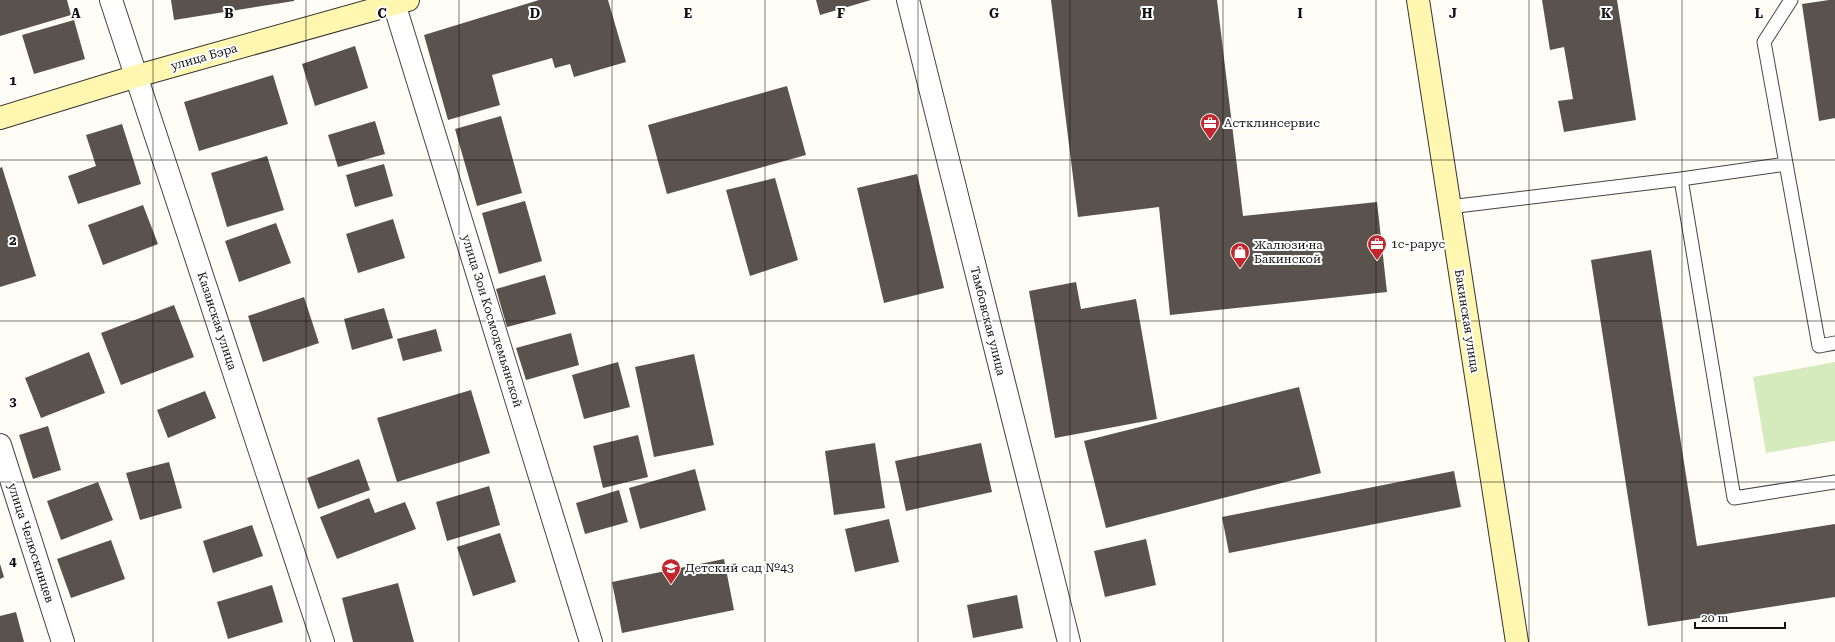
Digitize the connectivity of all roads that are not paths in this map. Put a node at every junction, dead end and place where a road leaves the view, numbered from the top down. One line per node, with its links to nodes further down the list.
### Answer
1 (112, 0): 6 (street, Казанская улица)
2 (908, 0): 17 (street, Тамбовская улица)
3 (1418, 0): 10 (main road, Бакинская улица)
4 (1791, 0): 8 (lane)
5 (399, 1): 6 (main road, улица Бэра); 16 (street, улица Зои Космодемьянской)
6 (137, 76): 7 (main road, улица Бэра); 15 (street, Казанская улица)
7 (0, 118)
8 (1786, 164): 9 (lane); 11 (lane)
9 (1681, 179): 10 (lane); 13 (lane)
10 (1449, 206): 18 (main road, Бакинская улица)
11 (1835, 343)
12 (0, 445): 14 (street, улица Челюскинцев)
13 (1835, 482)
14 (63, 642)
15 (323, 642)
16 (591, 642)
17 (1068, 642)
18 (1517, 642)

